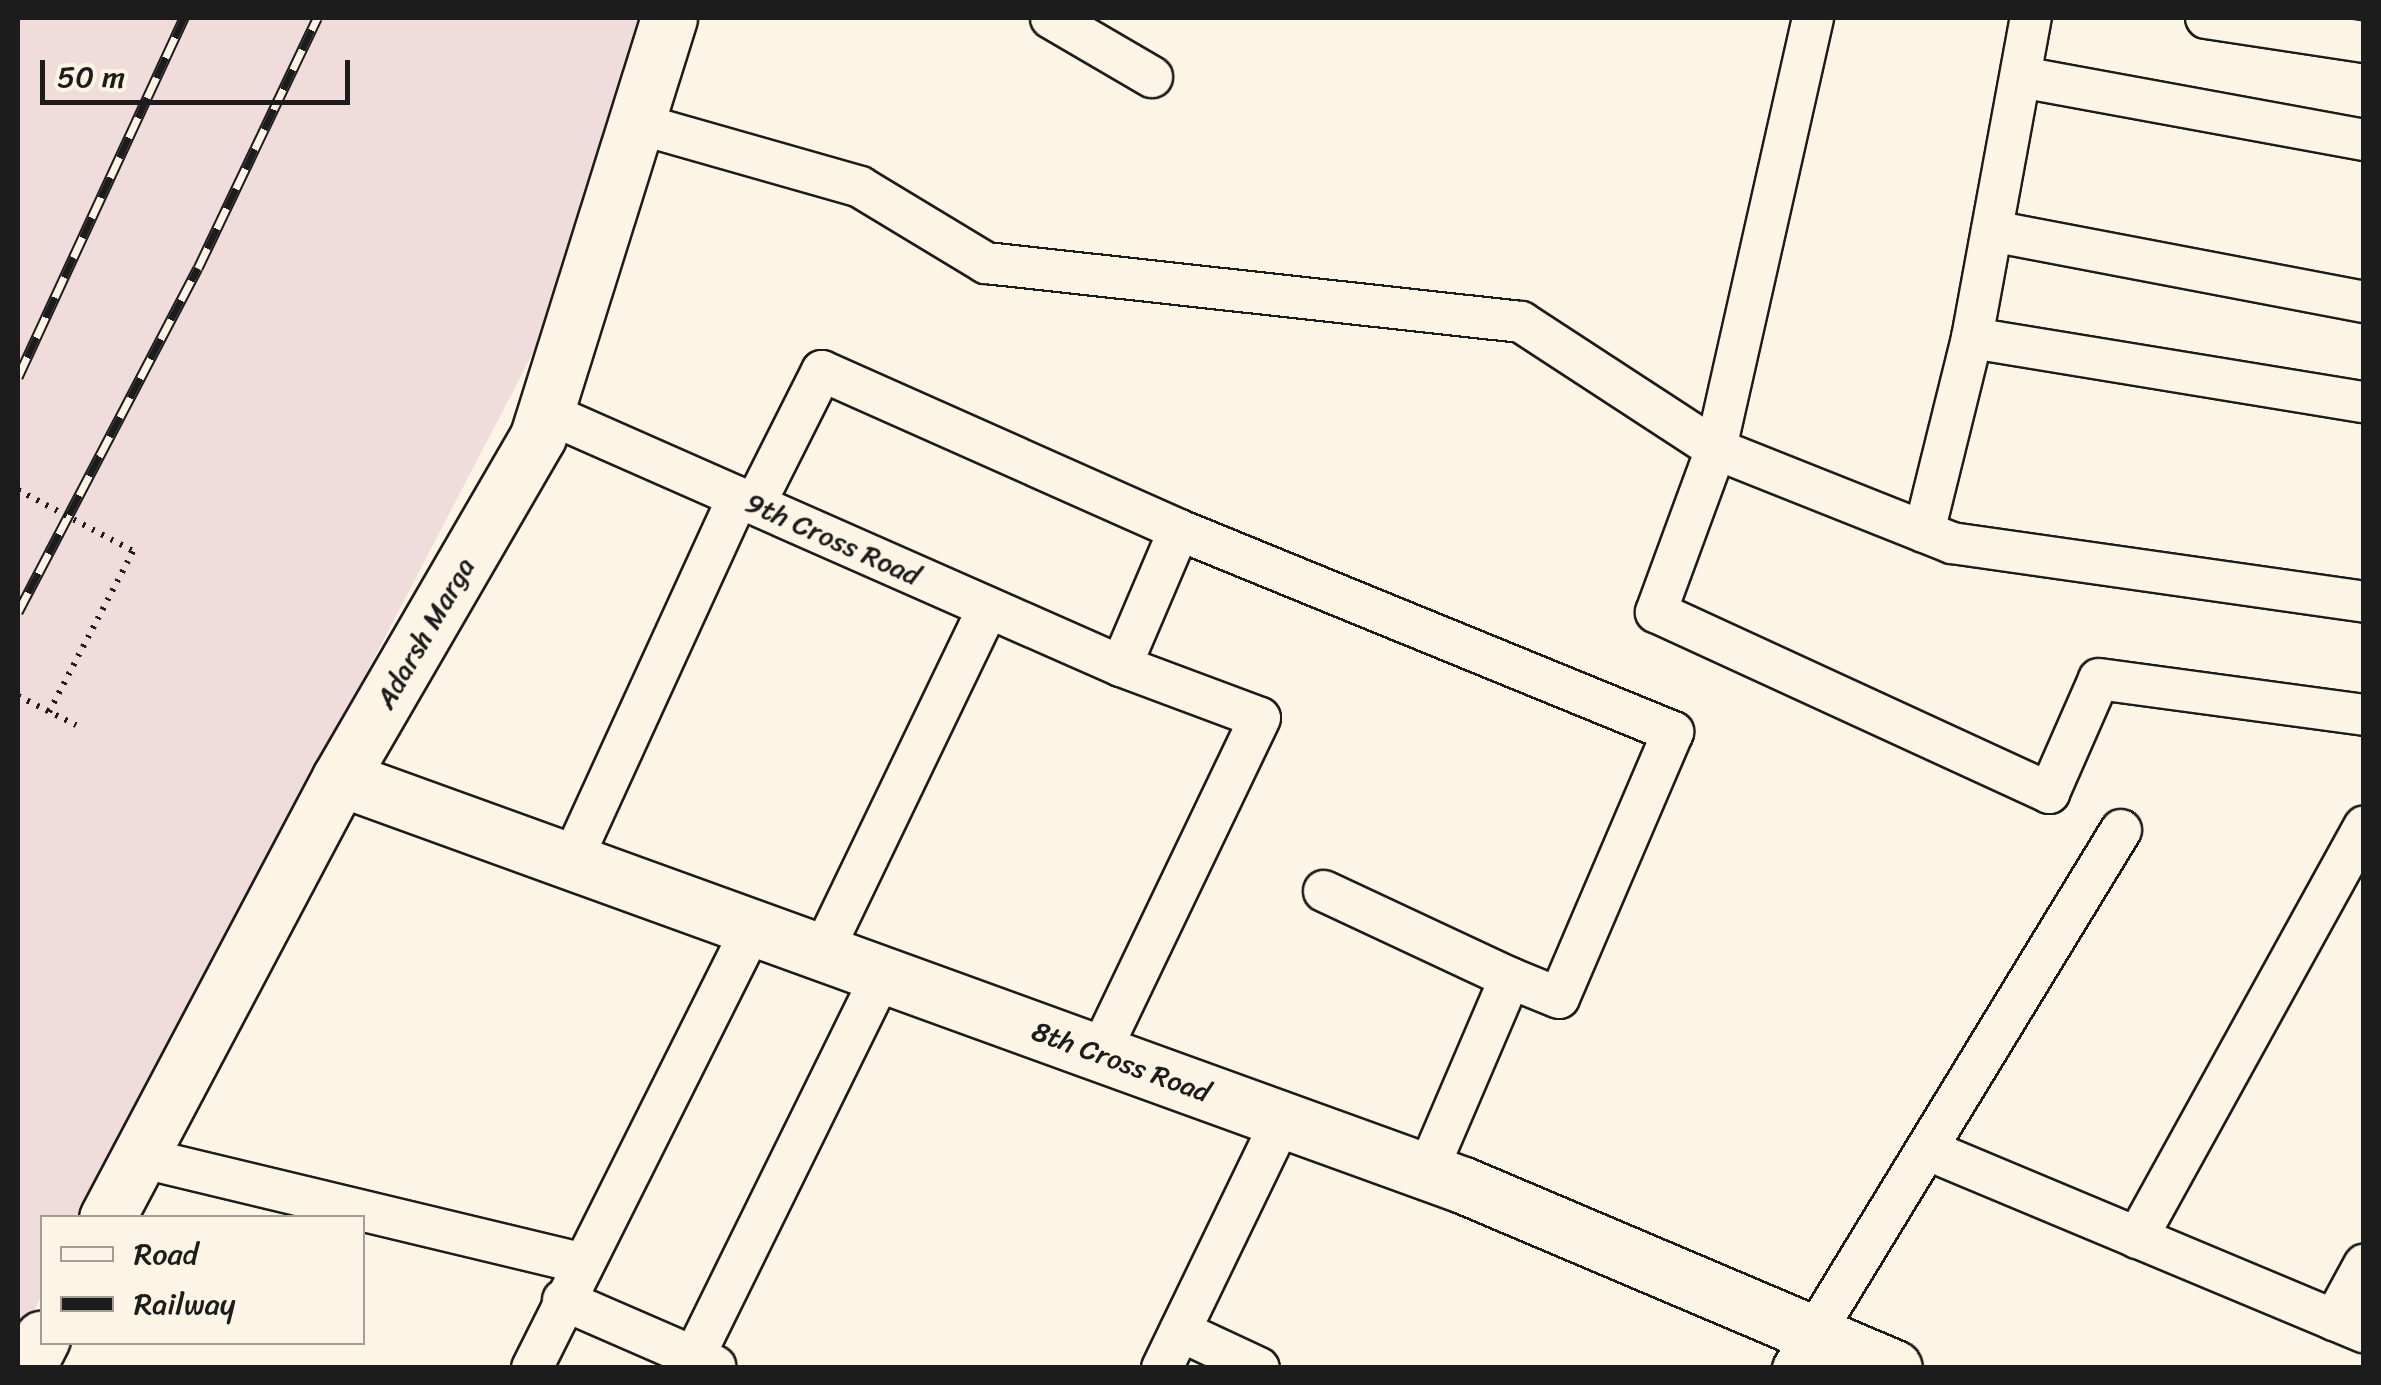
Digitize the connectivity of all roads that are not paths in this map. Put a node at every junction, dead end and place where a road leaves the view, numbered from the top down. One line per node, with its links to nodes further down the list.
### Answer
1 (670, 18): 9 (street, Adarsh Marga)
2 (1051, 18): 7 (street)
3 (1813, 18): 16 (street)
4 (2032, 18): 8 (street)
5 (2206, 18): 6 (street)
6 (2364, 42)
7 (1152, 76)
8 (2021, 77): 10 (street); 11 (street)
9 (636, 124): 15 (street, Adarsh Marga); 16 (street)
10 (2364, 140)
11 (1992, 231): 12 (street); 13 (street)
12 (2364, 302)
13 (1972, 338): 14 (street); 19 (street)
14 (2364, 402)
15 (546, 412): 17 (street, 9th Cross Road); 24 (street, Adarsh Marga)
16 (1716, 449): 19 (street); 23 (street)
17 (746, 501): 18 (street); 21 (street, 9th Cross Road); 27 (street)
18 (1179, 530): 22 (street); 32 (street)
19 (1924, 532): 20 (street)
20 (2364, 602)
21 (988, 608): 22 (street, 9th Cross Road); 30 (street)
22 (1121, 666): 33 (street, 9th Cross Road)
23 (2364, 715)
24 (340, 778): 27 (street, 8th Cross Road); 36 (street, Adarsh Marga)
25 (2364, 827): 39 (street)
26 (2121, 830): 35 (street)
27 (571, 862): 29 (street, 8th Cross Road)
28 (1324, 891): 32 (street)
29 (752, 928): 30 (street, 8th Cross Road); 40 (street)
30 (822, 953): 31 (street, 8th Cross Road)
31 (882, 974): 33 (street, 8th Cross Road); 47 (street)
32 (1510, 978): 37 (street)
33 (1100, 1054): 34 (street, 8th Cross Road)
34 (1282, 1120): 37 (street, 8th Cross Road); 44 (street)
35 (1928, 1150): 39 (street); 46 (street)
36 (139, 1156): 38 (street, Adarsh Marga); 40 (street)
37 (1428, 1172): 46 (street, 8th Cross Road)
38 (109, 1215)
39 (2137, 1238): 43 (street)
40 (582, 1263): 42 (street)
41 (2364, 1265): 43 (street)
42 (563, 1300): 47 (street); 49 (street)
43 (2349, 1326)
44 (1180, 1331): 50 (street); 51 (street)
45 (40, 1343): 48 (street)
46 (1805, 1351): 52 (street, 8th Cross Road)
47 (706, 1362)
48 (27, 1368)
49 (532, 1368)
50 (1162, 1368)
51 (1259, 1368)
52 (1894, 1368)

